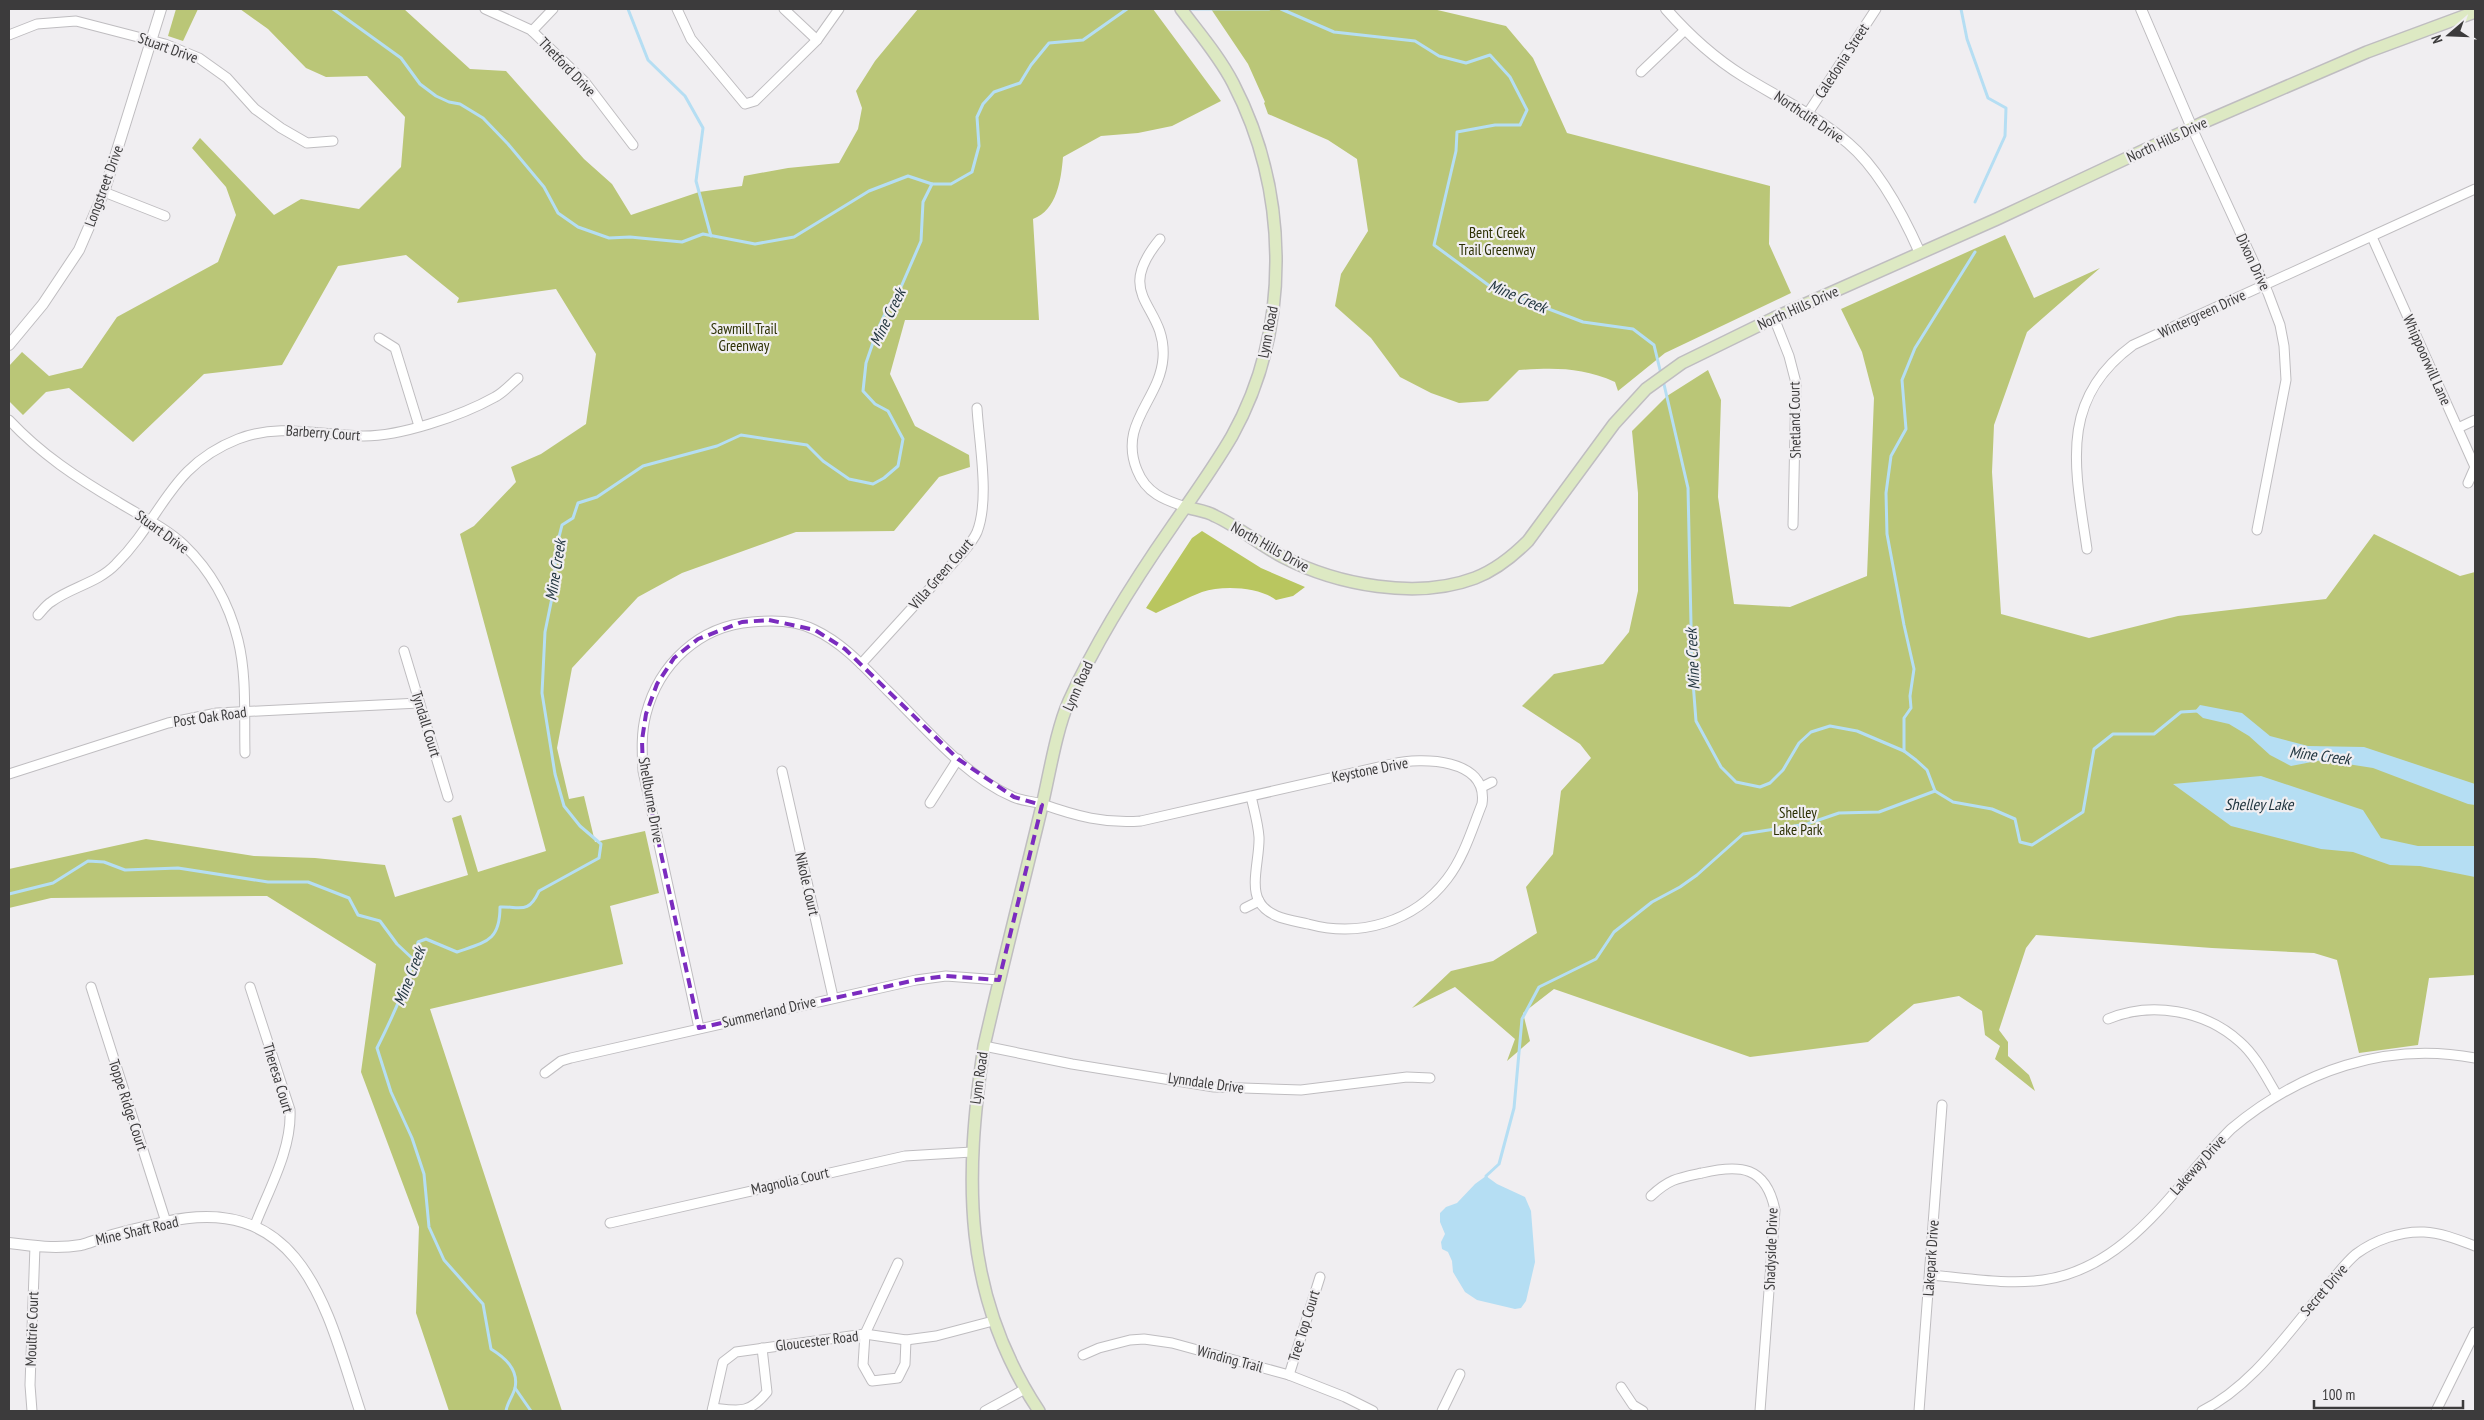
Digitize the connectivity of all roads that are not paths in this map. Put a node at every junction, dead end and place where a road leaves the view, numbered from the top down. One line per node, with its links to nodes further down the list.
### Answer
1 (161, 9): 16 (street, Longstreet Drive)
2 (485, 9): 13 (street, Thetford Drive)
3 (553, 9): 13 (street)
4 (677, 9): 15 (street)
5 (784, 9): 15 (street)
6 (839, 9): 15 (street)
7 (1181, 9): 39 (main road, Lynn Road)
8 (1666, 9): 12 (street, Northclift Drive)
9 (1876, 9): 18 (street, Caledonia Street)
10 (2141, 9): 19 (street, Dixon Drive)
11 (2475, 12): 19 (main road, North Hills Drive)
12 (1685, 30): 17 (street); 18 (street, Northclift Drive)
13 (532, 31): 21 (street, Thetford Drive)
14 (9, 36): 16 (street, Stuart Drive)
15 (817, 40)
16 (153, 41): 20 (street, Stuart Drive); 23 (street, Longstreet Drive)
17 (1641, 72)
18 (1808, 114): 27 (street, Northclift Drive)
19 (2192, 128): 27 (main road, North Hills Drive); 28 (street, Dixon Drive)
20 (333, 141)
21 (633, 145)
22 (2475, 189): 25 (street, Wintergreen Drive)
23 (104, 192): 24 (street); 31 (street, Longstreet Drive)
24 (165, 216)
25 (2372, 238): 28 (street, Wintergreen Drive); 37 (street, Whippoorwill Lane)
26 (1160, 239): 39 (street)
27 (1920, 254): 29 (main road, North Hills Drive)
28 (2264, 286): 42 (street, Dixon Drive); 43 (street, Wintergreen Drive)
29 (1774, 318): 39 (main road, North Hills Drive); 41 (street, Shetland Court)
30 (379, 338): 36 (street)
31 (9, 345)
32 (518, 378): 36 (street, Barberry Court)
33 (977, 408): 46 (street, Villa Green Court)
34 (9, 420): 40 (street, Stuart Drive)
35 (2475, 420): 37 (street)
36 (419, 426): 40 (street, Barberry Court)
37 (2458, 428): 38 (street, Whippoorwill Lane)
38 (2468, 483)
39 (1186, 507): 58 (main road, Lynn Road)
40 (150, 521): 44 (street, Barberry Court); 48 (street, Stuart Drive)
41 (1793, 525)
42 (2257, 530)
43 (2087, 549)
44 (38, 615)
45 (404, 651): 47 (street, Tyndall Court)
46 (861, 664): 50 (street, Shellburne Drive); 66 (street, Shellburne Drive)
47 (420, 703): 48 (street, Post Oak Road); 56 (street, Tyndall Court)
48 (244, 711): 49 (street, Stuart Drive); 52 (street, Post Oak Road)
49 (245, 753)
50 (958, 759): 57 (street); 58 (street, Shellburne Drive)
51 (782, 770): 64 (street, Nikole Court)
52 (9, 774)
53 (1492, 782): 54 (street)
54 (1482, 787): 55 (street, Keystone Drive); 59 (street)
55 (1251, 796): 58 (street, Keystone Drive); 59 (street)
56 (448, 797)
57 (930, 803)
58 (1042, 805): 61 (main road, Lynn Road)
59 (1259, 901): 60 (street)
60 (1246, 908)
61 (999, 980): 64 (street, Summerland Drive); 67 (main road, Lynn Road)
62 (90, 987): 75 (street, Toppe Ridge Court)
63 (250, 987): 77 (street, Theresa Court)
64 (833, 997): 66 (street, Summerland Drive)
65 (2108, 1019): 71 (street)
66 (699, 1028): 69 (street, Summerland Drive)
67 (984, 1046): 70 (street, Lynndale Drive); 73 (main road, Lynn Road)
68 (2475, 1058): 71 (street, Lakeway Drive)
69 (545, 1073)
70 (1430, 1078)
71 (2277, 1095): 82 (street, Lakeway Drive)
72 (1942, 1105): 82 (street, Lakepark Drive)
73 (972, 1152): 76 (street, Magnolia Court); 84 (main road, Lynn Road)
74 (1651, 1196): 102 (street, Shadyside Drive)
75 (166, 1222): 77 (street, Mine Shaft Road); 79 (street, Mine Shaft Road)
76 (610, 1223)
77 (255, 1225): 96 (street, Mine Shaft Road)
78 (9, 1244): 79 (street, Mine Shaft Road)
79 (36, 1246): 95 (street, Moultrie Court)
80 (2475, 1246): 104 (street, Secret Drive)
81 (898, 1263): 86 (street)
82 (1930, 1275): 103 (street, Lakepark Drive)
83 (1320, 1276): 91 (street, Tree Top Court)
84 (993, 1321): 87 (street, Gloucester Road); 93 (main road, Lynn Road)
85 (2475, 1332): 105 (street)
86 (865, 1334): 87 (street, Gloucester Road); 87 (street); 88 (street, Gloucester Road)
87 (906, 1340)
88 (762, 1348): 94 (street, Gloucester Road); 94 (street)
89 (1082, 1355): 91 (street, Winding Trail)
90 (1460, 1374): 100 (street)
91 (1289, 1375): 99 (street, Winding Trail)
92 (1621, 1388): 101 (street)
93 (1025, 1389): 97 (street); 98 (main road, Lynn Road)
94 (713, 1410)
95 (32, 1411)
96 (360, 1411)
97 (985, 1411)
98 (1039, 1411)
99 (1373, 1411)
100 (1442, 1411)
101 (1644, 1411)
102 (1760, 1411)
103 (1919, 1411)
104 (2202, 1411)
105 (2436, 1411)

